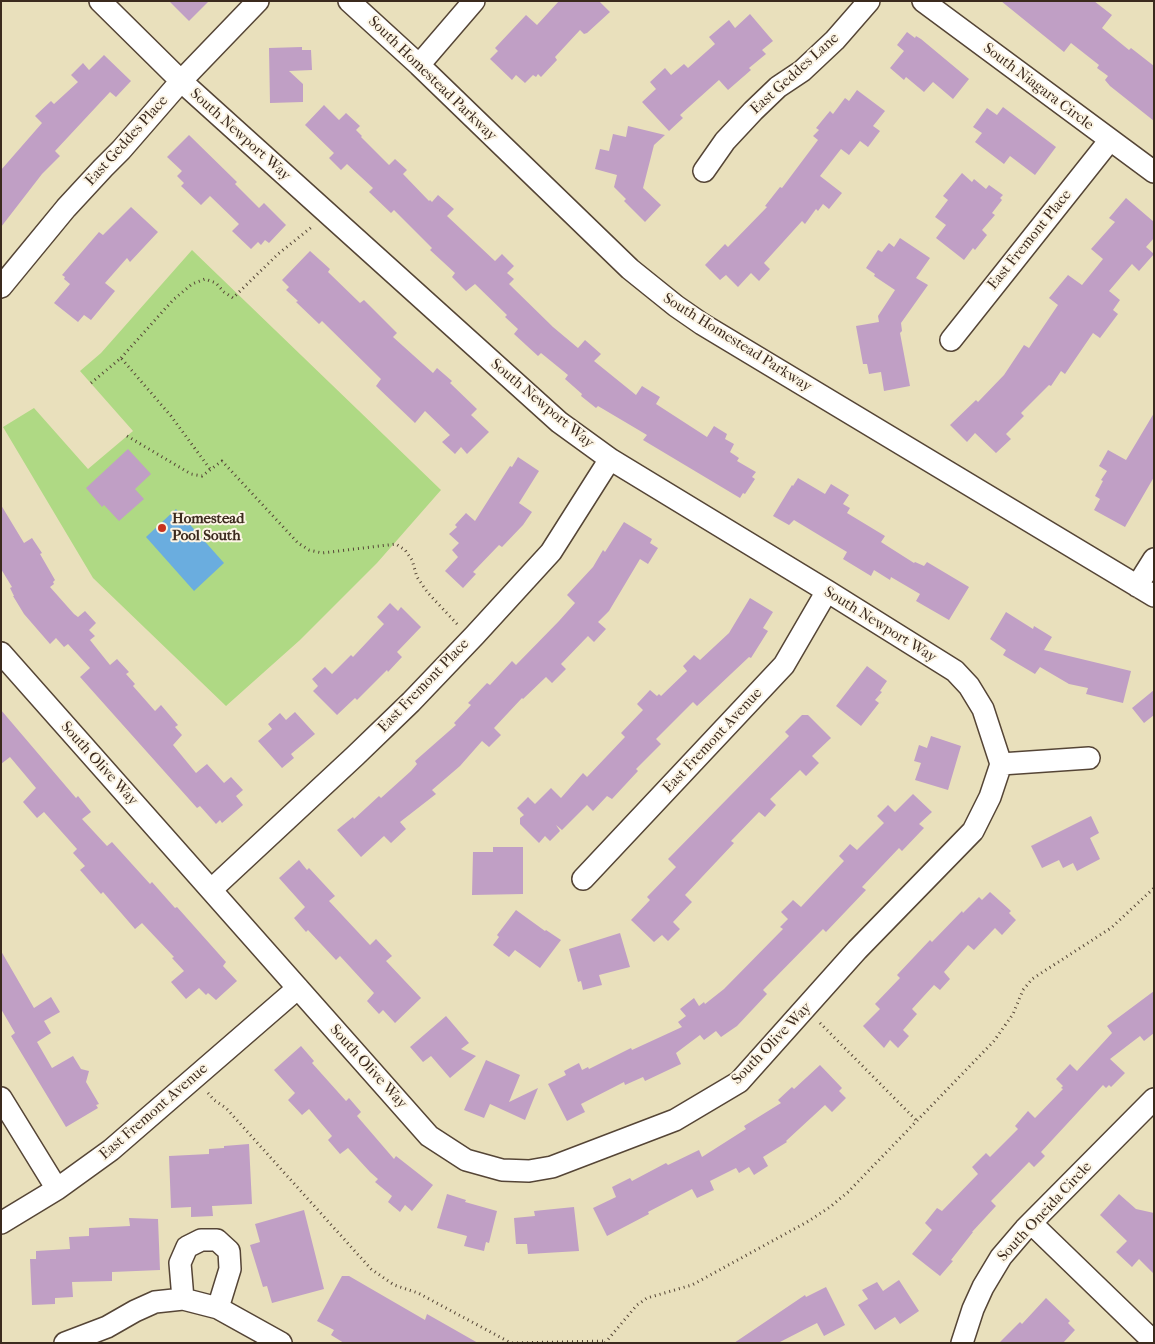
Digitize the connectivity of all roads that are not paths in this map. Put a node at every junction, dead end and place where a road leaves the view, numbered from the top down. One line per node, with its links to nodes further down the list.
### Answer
1 (100, 1): 8 (street, South Newport Way)
2 (258, 1): 8 (street, East Geddes Place)
3 (350, 1): 7 (street, South Homestead Parkway)
4 (474, 1): 7 (street)
5 (868, 1): 10 (street, East Geddes Lane)
6 (923, 1): 9 (street, South Niagara Circle)
7 (419, 65): 17 (street, South Homestead Parkway)
8 (181, 81): 12 (street, East Geddes Place); 14 (street, South Newport Way)
9 (1110, 140): 11 (street, South Niagara Circle); 13 (street, East Fremont Place)
10 (704, 171)
11 (1154, 172)
12 (1, 287)
13 (951, 340)
14 (610, 459): 16 (street, South Newport Way); 22 (street, East Fremont Place)
15 (1154, 559): 17 (street)
16 (827, 591): 20 (street, South Newport Way); 21 (street, East Fremont Avenue)
17 (1146, 591)
18 (1, 653): 22 (street, South Olive Way)
19 (1090, 758): 20 (street)
20 (1001, 764): 23 (street, South Olive Way)
21 (583, 879)
22 (212, 889): 23 (street, South Olive Way)
23 (298, 988): 26 (street, East Fremont Avenue)
24 (1, 1098): 26 (street)
25 (1154, 1099): 28 (street, South Oneida Circle)
26 (58, 1189): 27 (street, East Fremont Avenue)
27 (1, 1223)
28 (1031, 1224): 31 (street); 34 (street, South Oneida Circle)
29 (182, 1299): 30 (street); 30 (street); 32 (street)
30 (218, 1308): 33 (street)
31 (1154, 1342)
32 (65, 1343)
33 (282, 1343)
34 (962, 1343)

